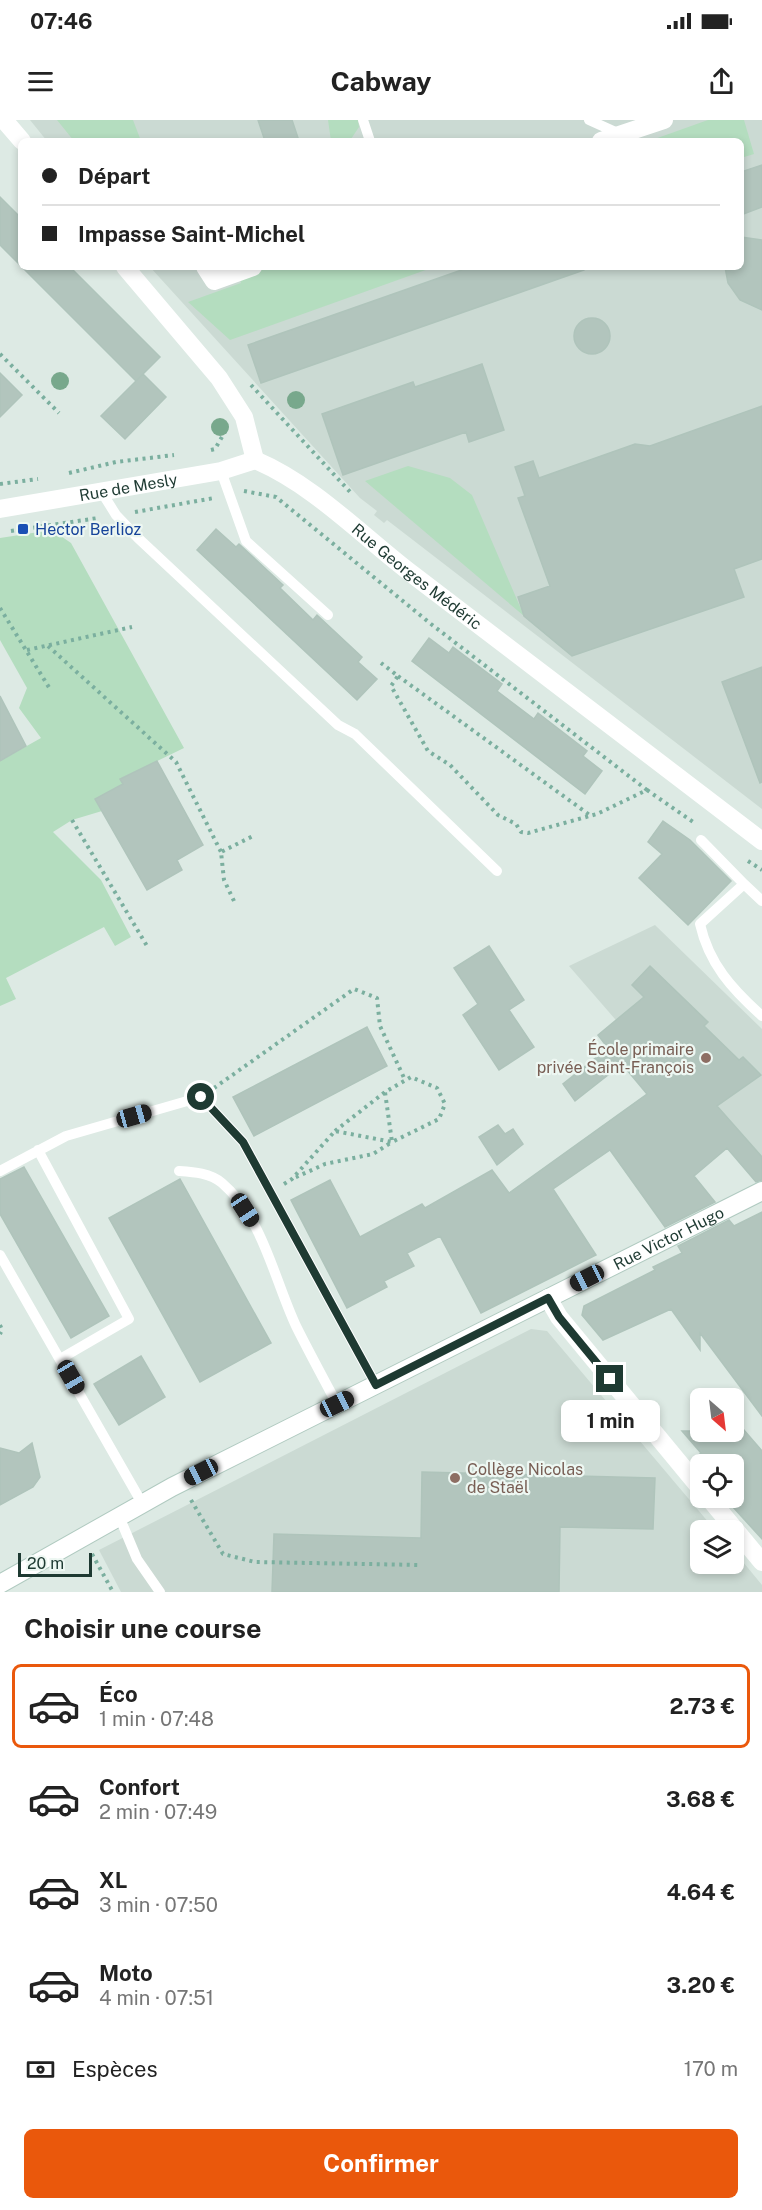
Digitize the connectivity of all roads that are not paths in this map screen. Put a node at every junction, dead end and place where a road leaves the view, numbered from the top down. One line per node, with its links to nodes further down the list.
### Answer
1 (4, 120): 6 (street)
2 (363, 120): 7 (lane)
3 (588, 120): 5 (lane)
4 (664, 120): 5 (street)
5 (620, 134): 8 (street)
6 (19, 138)
7 (369, 138)
8 (609, 138)
9 (128, 270): 12 (street)
10 (207, 270): 11 (street)
11 (245, 270)
12 (255, 460): 13 (street, Rue de Mesly); 18 (street, Rue Georges Médéric)
13 (221, 471): 14 (street, Rue de Mesly); 16 (lane)
14 (101, 491): 15 (street, Rue de Mesly); 19 (lane)
15 (0, 509)
16 (328, 615)
17 (701, 840): 20 (lane)
18 (762, 841)
19 (497, 871)
20 (744, 884): 21 (lane); 22 (lane)
21 (762, 901)
22 (762, 1016)
23 (38, 1150): 24 (lane); 29 (lane); 30 (lane)
24 (0, 1171)
25 (178, 1171): 31 (lane)
26 (762, 1191): 28 (street, Rue Victor Hugo)
27 (0, 1255): 29 (lane)
28 (548, 1298): 30 (street, Rue Victor Hugo); 32 (street)
29 (60, 1359): 33 (lane)
30 (376, 1385): 31 (street, Rue Victor Hugo)
31 (337, 1404): 33 (street, Rue Victor Hugo)
32 (690, 1476)
33 (142, 1503): 35 (street, Rue Victor Hugo)
34 (717, 1508): 36 (street)
35 (119, 1516): 37 (street, Rue Victor Hugo); 38 (lane)
36 (762, 1562)
37 (0, 1584)
38 (160, 1592)

